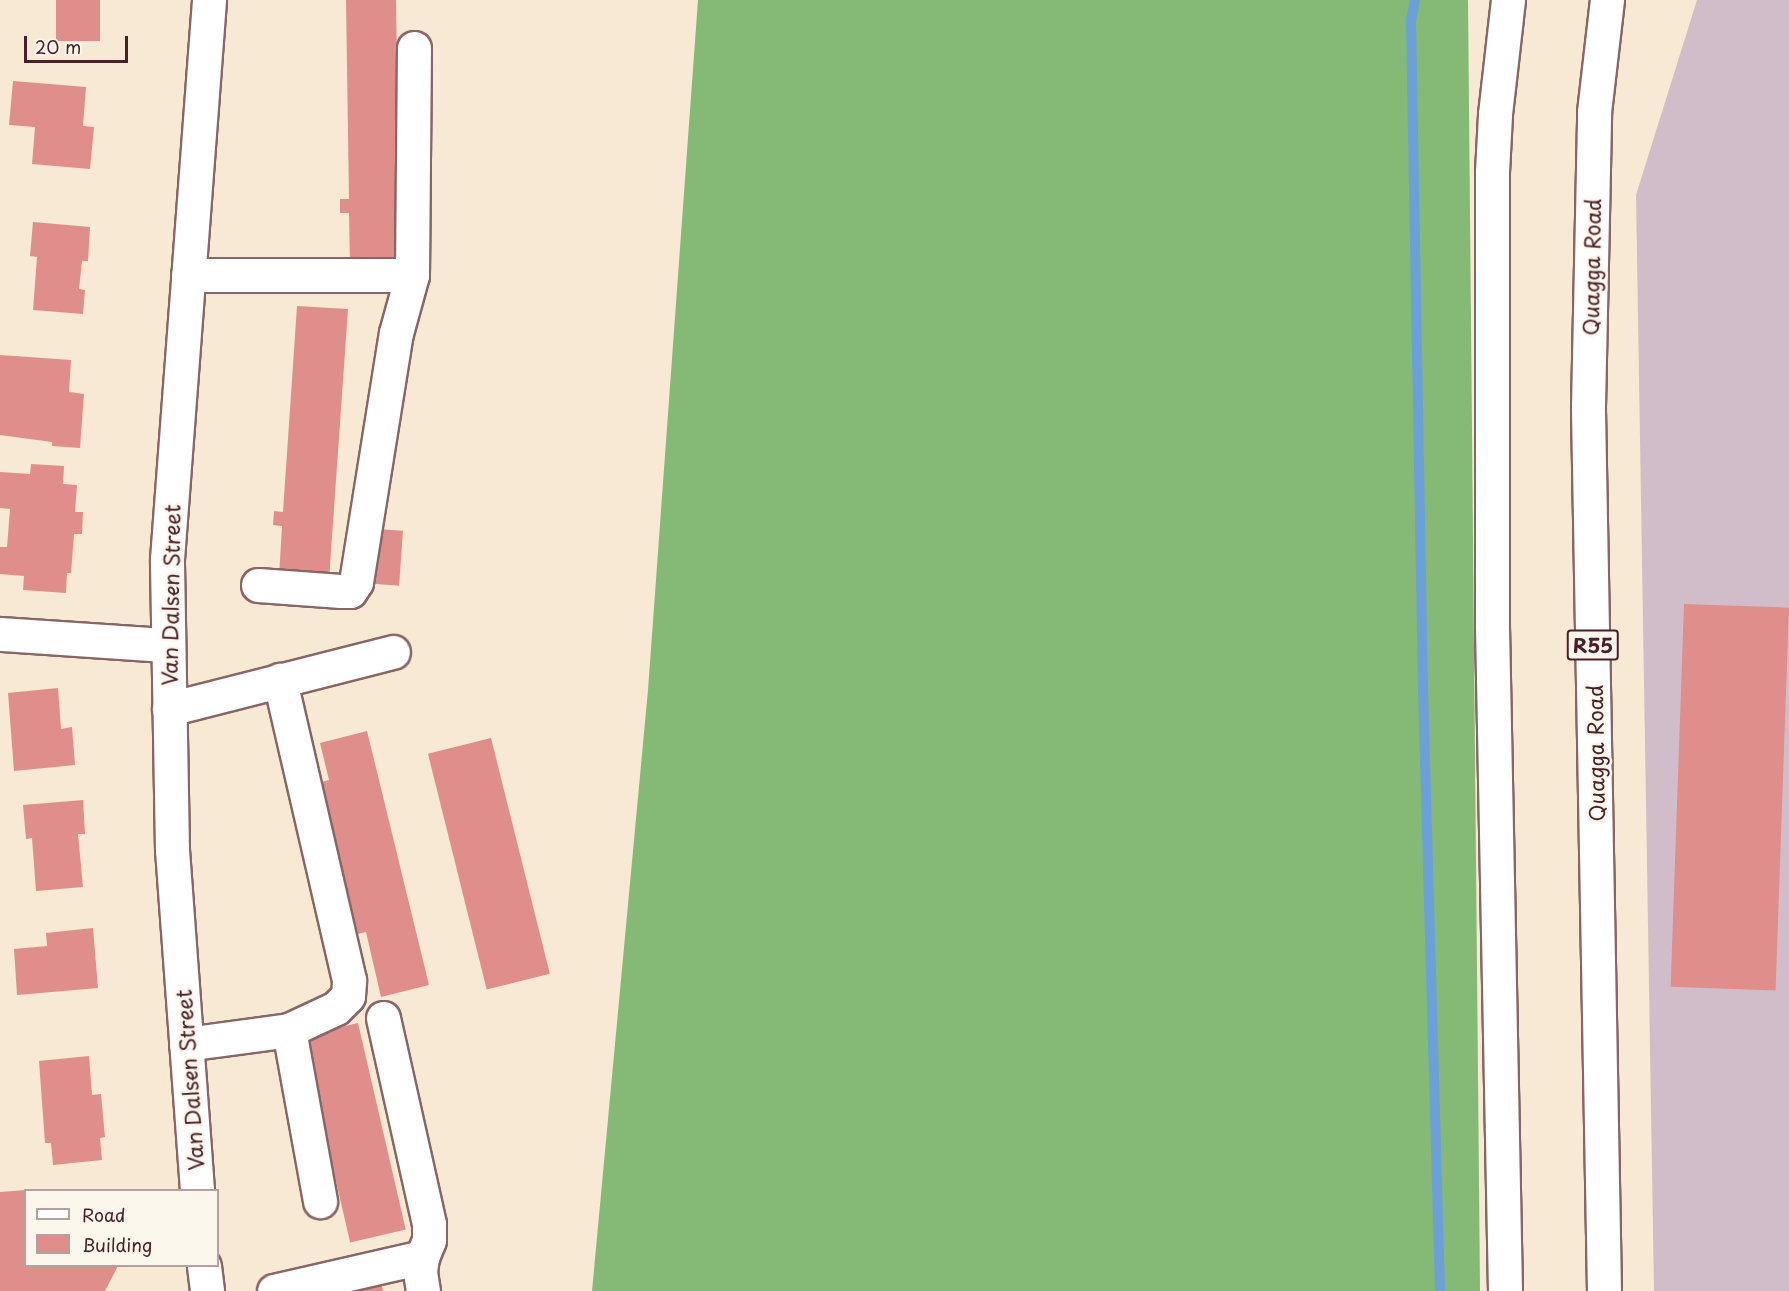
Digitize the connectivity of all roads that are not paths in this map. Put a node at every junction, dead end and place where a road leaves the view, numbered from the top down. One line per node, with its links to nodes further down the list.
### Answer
1 (209, 0): 5 (main road, Van Dalsen Street)
2 (1508, 0): 23 (main road)
3 (1607, 0): 24 (main road, Quagga Road / R55)
4 (414, 48): 6 (main road)
5 (188, 275): 6 (main road); 9 (main road, Van Dalsen Street)
6 (412, 275): 7 (main road)
7 (258, 585)
8 (0, 634): 9 (main road)
9 (167, 645): 12 (main road, Van Dalsen Street)
10 (393, 652): 11 (main road)
11 (280, 680): 12 (main road); 14 (main road)
12 (169, 710): 15 (main road, Van Dalsen Street)
13 (383, 1018): 18 (main road)
14 (289, 1030): 15 (main road); 17 (main road)
15 (186, 1044): 16 (main road, Van Dalsen Street)
16 (197, 1189)
17 (320, 1201)
18 (422, 1257): 20 (main road); 22 (main road)
19 (204, 1267): 21 (main road)
20 (292, 1289)
21 (207, 1291)
22 (423, 1291)
23 (1504, 1291)
24 (1604, 1291)

